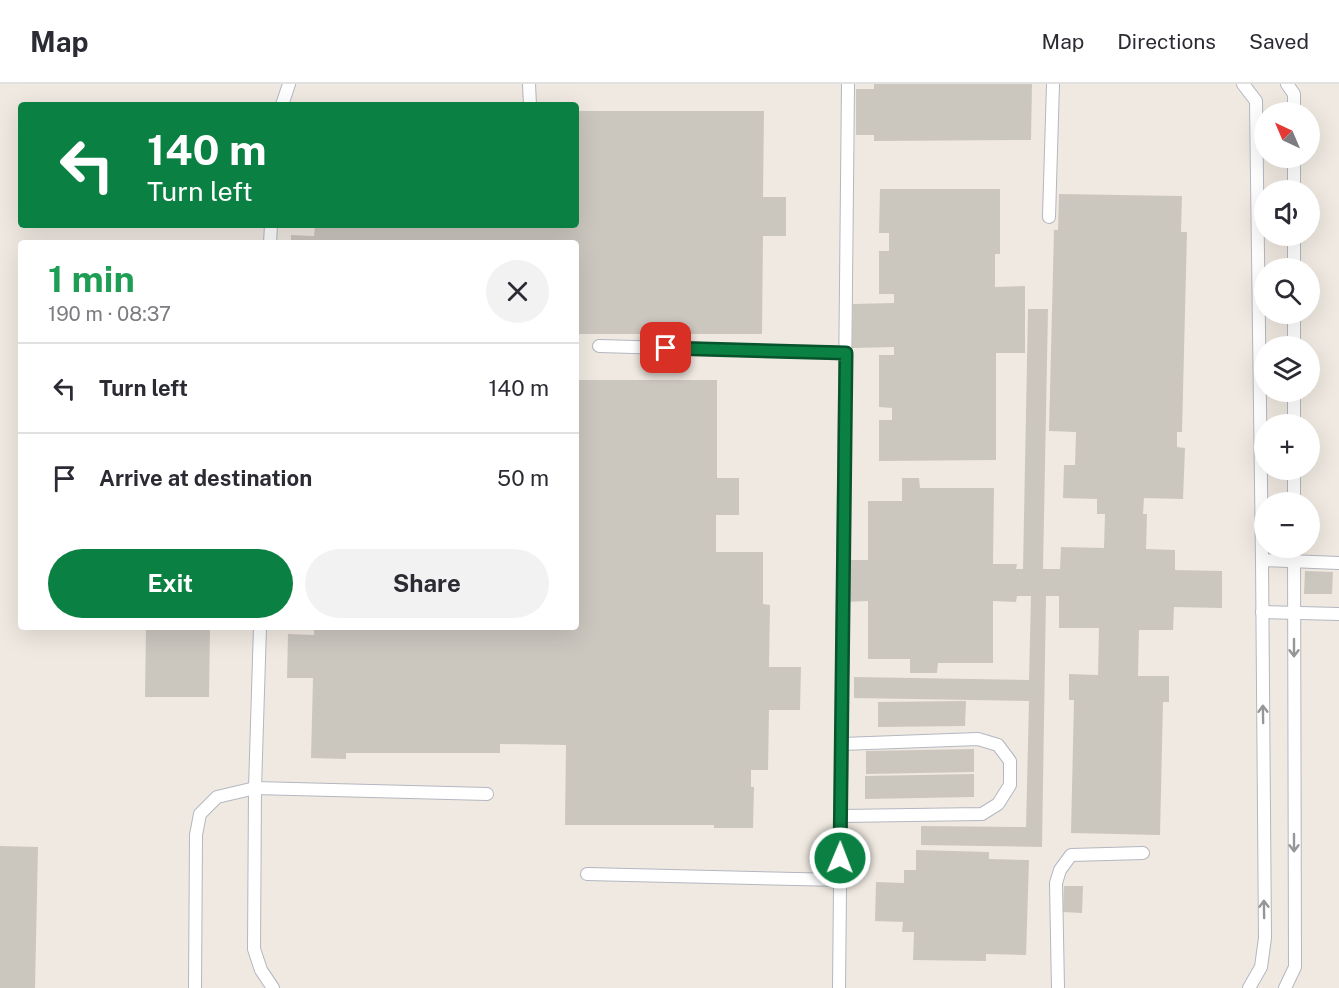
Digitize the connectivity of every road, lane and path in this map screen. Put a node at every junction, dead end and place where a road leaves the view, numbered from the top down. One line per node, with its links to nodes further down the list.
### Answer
1 (289, 84): 7 (lane)
2 (529, 84): 8 (lane)
3 (848, 84): 12 (lane)
4 (1053, 84): 10 (lane)
5 (1243, 84): 13 (lane)
6 (1287, 84): 9 (lane)
7 (283, 102)
8 (530, 102)
9 (1294, 102)
10 (1049, 217)
11 (599, 346): 12 (lane)
12 (846, 353): 20 (lane)
13 (1262, 560): 14 (lane); 16 (lane)
14 (1294, 561): 15 (lane); 17 (lane)
15 (1339, 563)
16 (1262, 612): 17 (lane); 31 (lane, one-way to 16)
17 (1294, 612): 18 (lane); 32 (lane, one-way to 32)
18 (1339, 614)
19 (260, 630): 21 (lane)
20 (842, 744): 23 (lane); 23 (lane)
21 (255, 788): 22 (lane); 27 (lane); 28 (lane)
22 (487, 794)
23 (841, 816): 26 (lane)
24 (1143, 853): 30 (lane)
25 (587, 874): 26 (lane)
26 (840, 880): 29 (lane)
27 (195, 988)
28 (273, 988)
29 (839, 988)
30 (1058, 988)
31 (1249, 988)
32 (1285, 988)

